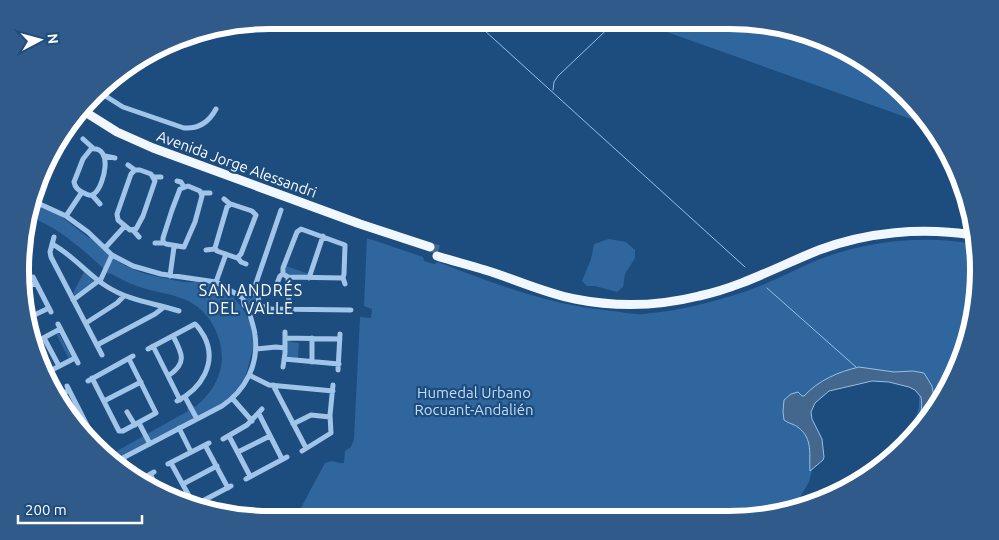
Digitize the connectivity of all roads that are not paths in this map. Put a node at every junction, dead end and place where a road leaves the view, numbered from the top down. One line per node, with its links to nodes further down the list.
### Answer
1 (104, 95): 2 (street)
2 (216, 109)
3 (87, 113): 39 (highway, Avenida Jorge Alessandri)
4 (83, 139): 5 (street)
5 (93, 148): 6 (street); 14 (street)
6 (105, 156): 7 (street); 17 (street)
7 (115, 158)
8 (128, 165): 9 (street)
9 (135, 170): 10 (street); 24 (street)
10 (154, 177): 11 (street); 25 (street)
11 (161, 177)
12 (177, 181): 13 (street)
13 (184, 187): 15 (street); 31 (street)
14 (82, 192): 17 (street); 23 (street)
15 (202, 193): 16 (street); 34 (street)
16 (210, 193)
17 (92, 195): 20 (street)
18 (224, 200): 21 (street)
19 (38, 203): 23 (street)
20 (100, 204)
21 (230, 204): 38 (street); 43 (street)
22 (281, 210): 57 (street)
23 (66, 216): 35 (street)
24 (124, 227): 25 (street); 35 (street)
25 (133, 230): 29 (street)
26 (967, 234): 40 (highway)
27 (323, 236): 45 (street); 49 (street); 50 (street)
28 (54, 237): 32 (street)
29 (139, 237)
30 (155, 243): 31 (street)
31 (164, 243): 33 (street)
32 (52, 244): 51 (street); 60 (street)
33 (174, 247): 34 (street); 46 (street)
34 (184, 247): 36 (street)
35 (105, 248): 42 (street)
36 (190, 249)
37 (206, 250): 38 (street)
38 (215, 250): 41 (street)
39 (429, 250)
40 (438, 253)
41 (226, 254): 43 (street); 52 (street)
42 (112, 255): 46 (street); 51 (street)
43 (238, 258): 44 (street)
44 (246, 264)
45 (283, 274): 48 (street); 56 (street)
46 (170, 276): 52 (street)
47 (33, 277): 53 (street)
48 (288, 278): 49 (street); 64 (street)
49 (309, 278): 50 (street)
50 (343, 278): 54 (street)
51 (99, 281): 58 (street); 60 (street)
52 (216, 282): 59 (street)
53 (36, 283): 55 (street); 67 (street)
54 (345, 284)
55 (29, 286)
56 (276, 286)
57 (253, 292): 59 (street); 61 (street)
58 (124, 296): 62 (street); 68 (street)
59 (243, 298): 63 (street)
60 (74, 300): 68 (street)
61 (259, 305): 63 (street); 64 (street)
62 (164, 307): 66 (street); 73 (street)
63 (249, 308): 75 (street)
64 (288, 309): 65 (street)
65 (351, 310)
66 (179, 311)
67 (33, 316)
68 (86, 323): 73 (street)
69 (173, 336): 83 (street); 83 (street); 88 (street)
70 (44, 338): 72 (street); 79 (street); 79 (street)
71 (312, 338): 74 (street); 78 (street); 78 (street)
72 (40, 340)
73 (97, 344): 76 (street)
74 (285, 348): 75 (street); 77 (street)
75 (256, 349): 82 (street)
76 (102, 355)
77 (284, 359): 78 (street); 80 (street)
78 (312, 362)
79 (59, 366): 81 (street)
80 (283, 367)
81 (51, 370)
82 (249, 375): 85 (street); 87 (street)
83 (168, 376): 88 (street)
84 (141, 382): 89 (street); 89 (street); 94 (street)
85 (273, 385): 91 (street); 95 (street)
86 (62, 393): 96 (street)
87 (232, 398): 92 (street); 93 (street)
88 (181, 399): 92 (street)
89 (104, 402): 94 (street)
90 (127, 412): 94 (street)
91 (330, 417): 95 (street); 95 (street)
92 (197, 419): 97 (street)
93 (252, 422): 99 (street); 100 (street)
94 (137, 424): 102 (street)
95 (293, 424)
96 (87, 425): 98 (street)
97 (179, 428): 102 (street); 103 (street)
98 (89, 429)
99 (229, 436): 101 (street); 104 (street)
100 (270, 436): 104 (street); 104 (street)
101 (223, 439)
102 (150, 444): 105 (street)
103 (191, 452): 107 (street); 110 (street)
104 (238, 452)
105 (123, 458): 106 (street)
106 (125, 463)
107 (217, 466): 110 (street); 112 (street)
108 (145, 477): 109 (street)
109 (156, 482)
110 (183, 484): 111 (street)
111 (189, 497)
112 (202, 501)

